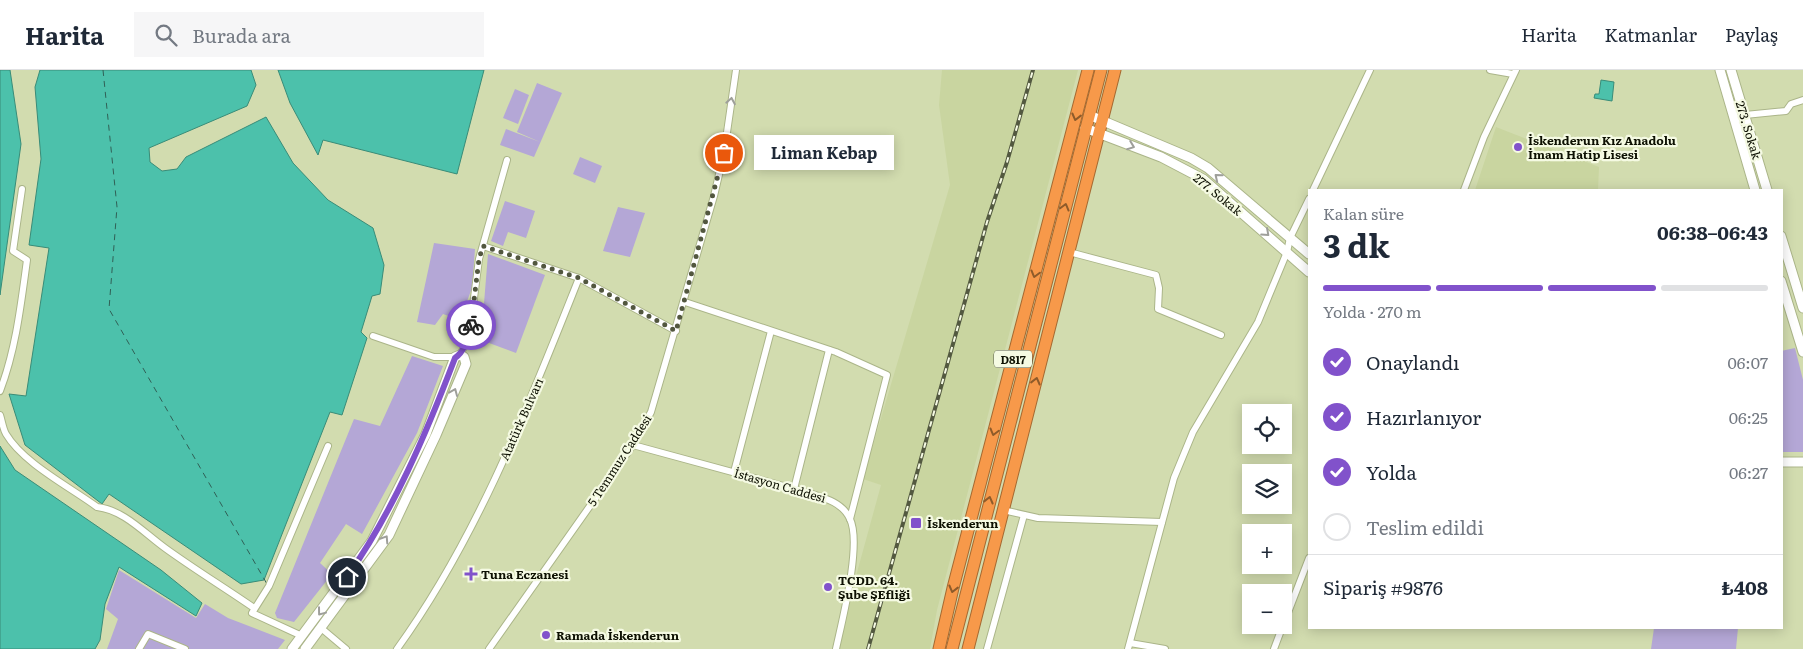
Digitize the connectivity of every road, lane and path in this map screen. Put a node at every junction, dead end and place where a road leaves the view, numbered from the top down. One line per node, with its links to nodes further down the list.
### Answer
1 (736, 70): 32 (street, 5 Temmuz Caddesi, one-way to 1)
2 (1088, 70): 68 (highway, D817, one-way to 68)
3 (1101, 70): 11 (highway, D817)
4 (1115, 70): 13 (highway)
5 (1370, 70): 18 (street)
6 (1490, 70): 9 (street)
7 (1720, 70): 20 (street, 273. Sokak)
8 (1731, 70): 12 (street, 273. Sokak)
9 (1514, 72): 19 (street)
10 (1803, 100): 12 (street)
11 (1089, 115): 13 (street, 277. Sokak); 14 (highway, D817)
12 (1745, 115): 21 (street, 273. Sokak)
13 (1102, 119): 15 (highway); 23 (street, 277. Sokak, one-way to 13)
14 (1085, 128): 15 (street, 277. Sokak); 69 (highway, D817, one-way to 14)
15 (1098, 133): 26 (highway); 27 (street, 277. Sokak, one-way to 27)
16 (506, 160): 25 (street)
17 (22, 189): 41 (street)
18 (1313, 189)
19 (1464, 189)
20 (1755, 189)
21 (1768, 189)
22 (1308, 201): 23 (street)
23 (1290, 238): 27 (street); 28 (street, 277. Sokak)
24 (1783, 243): 33 (street)
25 (483, 246): 30 (street); 40 (street)
26 (1069, 252): 36 (street); 49 (highway, one-way to 26)
27 (1287, 252): 29 (street, 277. Sokak); 52 (street)
28 (1308, 253)
29 (1308, 271)
30 (579, 278): 34 (street); 65 (street, Atatürk Bulvarı)
31 (1783, 287): 39 (street)
32 (685, 302): 34 (street, 5 Temmuz Caddesi); 35 (street)
33 (1803, 308)
34 (676, 331): 43 (street, 5 Temmuz Caddesi)
35 (772, 331): 38 (street); 47 (street)
36 (1221, 335)
37 (373, 336): 40 (street)
38 (829, 350): 48 (street); 51 (street)
39 (1803, 352)
40 (457, 356): 56 (street, one-way to 40); 58 (street, one-way to 58)
41 (0, 391)
42 (0, 415): 55 (street)
43 (632, 445): 47 (street, İstasyon Caddesi); 66 (street, 5 Temmuz Caddesi)
44 (328, 446): 55 (street)
45 (1783, 462): 46 (street)
46 (1803, 462)
47 (734, 472): 48 (street, İstasyon Caddesi)
48 (794, 489): 51 (street, İstasyon Caddesi)
49 (1003, 510): 50 (street); 70 (highway)
50 (1024, 515): 52 (street); 71 (street)
51 (850, 518): 67 (street)
52 (1162, 522): 59 (street)
53 (1308, 561): 54 (street)
54 (1292, 601)
55 (254, 608): 58 (street)
56 (321, 628): 63 (street); 64 (street)
57 (1279, 634): 73 (street)
58 (302, 636): 62 (street)
59 (1129, 646): 72 (street)
60 (138, 649): 61 (street)
61 (185, 649)
62 (292, 649)
63 (305, 649)
64 (346, 649)
65 (397, 649)
66 (489, 649)
67 (836, 649)
68 (939, 649)
69 (952, 649)
70 (968, 649)
71 (987, 649)
72 (1165, 649)
73 (1274, 649)

